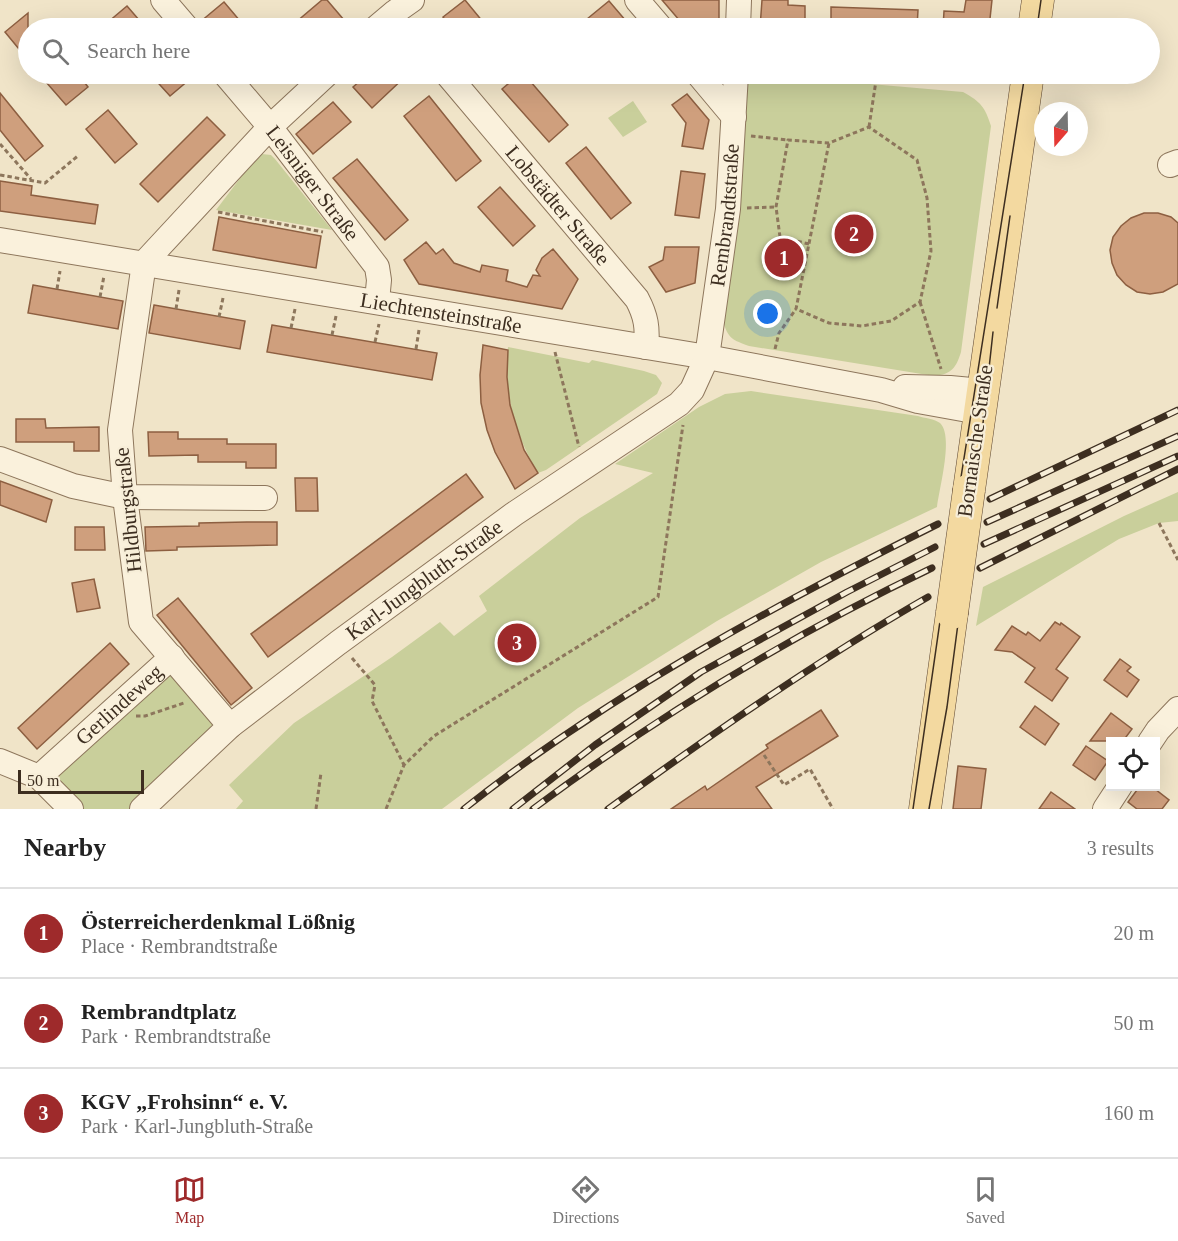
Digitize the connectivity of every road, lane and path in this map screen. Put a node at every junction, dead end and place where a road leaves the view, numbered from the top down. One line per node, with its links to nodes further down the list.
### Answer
1 (163, 0): 5 (street)
2 (637, 0): 6 (street)
3 (739, 0): 7 (street)
4 (1038, 0): 8 (main road)
5 (178, 18)
6 (652, 18)
7 (738, 18)
8 (1035, 18)
9 (233, 84): 17 (street, Leisniger Straße)
10 (316, 84): 17 (street)
11 (455, 84): 37 (street, Lobstädter Straße)
12 (705, 84): 16 (street)
13 (735, 84): 16 (street, Rembrandtstraße)
14 (875, 84): 18 (path)
15 (1027, 84): 41 (main road, Bornaische Straße)
16 (733, 125): 19 (path); 38 (street, Rembrandtstraße)
17 (270, 127): 26 (street); 28 (street, Leisniger Straße)
18 (869, 127): 20 (path); 33 (path)
19 (788, 140): 20 (path); 25 (path)
20 (829, 143): 30 (path)
21 (0, 144): 24 (path)
22 (79, 155): 24 (path)
23 (0, 175): 24 (path)
24 (33, 180)
25 (776, 207): 27 (path); 30 (path)
26 (195, 208): 28 (path); 31 (street)
27 (758, 208)
28 (354, 237): 32 (street, Leisniger Straße)
29 (0, 240): 31 (street, Liechtensteinstraße)
30 (809, 244): 34 (path)
31 (144, 263): 32 (street, Liechtensteinstraße); 45 (street, Hildburgstraße)
32 (377, 301): 35 (street, Liechtensteinstraße)
33 (920, 302): 34 (path); 39 (path)
34 (796, 309): 36 (path)
35 (552, 331): 37 (street, Liechtensteinstraße); 44 (path)
36 (776, 344)
37 (646, 347): 38 (street, Liechtensteinstraße)
38 (707, 357): 40 (street, Liechtensteinstraße); 44 (street, Karl-Jungbluth-Straße)
39 (950, 388): 40 (street, Liechtensteinstraße); 41 (street, Liechtensteinstraße)
40 (881, 390): 41 (street, Liechtensteinstraße)
41 (980, 402): 67 (main road, Bornaische Straße, bridge)
42 (679, 454): 58 (path)
43 (0, 459): 45 (street)
44 (585, 466): 54 (street, Karl-Jungbluth-Straße)
45 (125, 497): 46 (street); 49 (street, Hildburgstraße)
46 (265, 498)
47 (1159, 523): 48 (path)
48 (1178, 560)
49 (172, 657): 54 (street, Hildburgstraße); 60 (street, Gerlindeweg)
50 (358, 666): 58 (path)
51 (188, 702): 53 (path)
52 (1178, 709): 55 (street)
53 (130, 715)
54 (230, 726): 63 (street, Karl-Jungbluth-Straße)
55 (1153, 737)
56 (764, 755): 66 (path)
57 (0, 761): 60 (street)
58 (404, 765): 65 (path)
59 (321, 773): 64 (path)
60 (39, 777): 62 (street)
61 (1117, 791): 68 (street)
62 (71, 809)
63 (142, 809)
64 (316, 809)
65 (386, 809)
66 (833, 809)
67 (925, 809)
68 (1105, 809)

